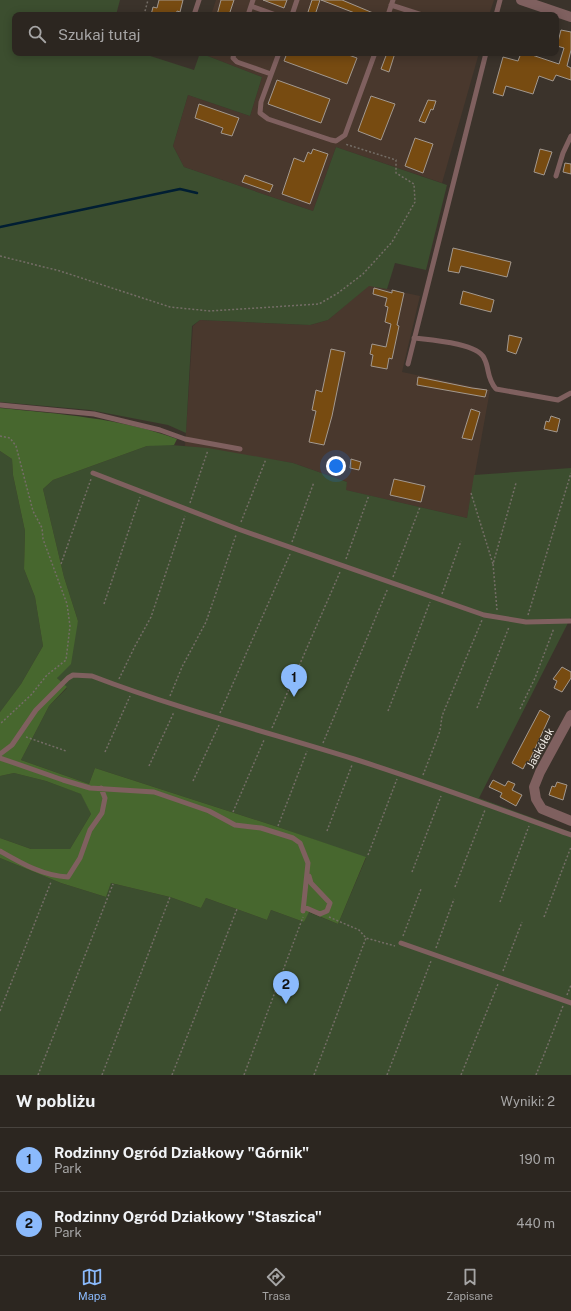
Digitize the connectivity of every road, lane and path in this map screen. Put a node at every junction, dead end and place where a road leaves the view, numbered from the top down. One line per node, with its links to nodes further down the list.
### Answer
1 (148, 0): 9 (path)
2 (199, 0): 10 (lane)
3 (253, 0): 8 (lane)
4 (297, 0): 13 (lane)
5 (500, 0): 15 (lane)
6 (521, 0): 16 (street)
7 (392, 3): 14 (lane)
8 (251, 6): 11 (lane); 12 (lane)
9 (145, 12)
10 (195, 12)
11 (249, 12)
12 (268, 12)
13 (293, 12)
14 (414, 12)
15 (497, 12)
16 (556, 12)
17 (559, 13): 18 (street)
18 (571, 17)
19 (233, 56): 23 (lane)
20 (278, 56): 23 (lane)
21 (373, 56): 25 (lane)
22 (485, 56): 28 (lane)
23 (271, 74): 25 (lane)
24 (571, 136): 26 (lane)
25 (336, 140): 27 (path)
26 (556, 176)
27 (0, 256)
28 (414, 338): 29 (lane); 30 (lane)
29 (408, 364)
30 (571, 393)
31 (0, 405): 34 (lane)
32 (0, 436): 70 (path)
33 (208, 448): 44 (path)
34 (240, 449)
35 (266, 460): 45 (path)
36 (93, 473): 40 (lane); 48 (path)
37 (571, 473): 59 (path)
38 (314, 482): 47 (path)
39 (516, 483): 49 (path)
40 (142, 492): 44 (lane); 54 (path)
41 (471, 493): 49 (path)
42 (369, 495): 50 (path)
43 (420, 507): 51 (path)
44 (187, 510): 45 (lane); 61 (path)
45 (238, 529): 47 (lane); 63 (path)
46 (461, 540): 53 (path)
47 (291, 548): 50 (lane); 69 (path)
48 (61, 564)
49 (493, 564): 56 (path)
50 (343, 567): 51 (lane); 71 (path)
51 (390, 583): 52 (lane); 74 (path)
52 (432, 597): 53 (lane); 67 (path)
53 (440, 599): 55 (lane)
54 (104, 604)
55 (484, 615): 56 (lane); 83 (path)
56 (498, 618): 57 (lane)
57 (512, 621): 59 (lane); 65 (path)
58 (571, 621): 59 (lane)
59 (526, 622)
60 (553, 632): 66 (path)
61 (116, 686): 62 (lane); 77 (lane)
62 (132, 691): 63 (lane); 76 (path)
63 (168, 702): 64 (lane)
64 (177, 705): 69 (lane); 80 (path)
65 (477, 708)
66 (520, 709)
67 (388, 711)
68 (571, 715): 89 (street, Jaskółek)
69 (220, 719): 71 (lane); 82 (path)
70 (0, 724)
71 (268, 735): 73 (lane); 87 (path)
72 (24, 736): 75 (path)
73 (309, 745): 74 (lane); 90 (path)
74 (320, 749): 79 (lane)
75 (66, 751)
76 (105, 752)
77 (0, 754)
78 (0, 758): 84 (lane)
79 (354, 759): 81 (lane); 91 (path)
80 (149, 766)
81 (399, 774): 83 (lane); 95 (path)
82 (193, 781)
83 (421, 781): 85 (lane)
84 (101, 788): 97 (lane); 98 (lane)
85 (444, 788): 86 (lane); 96 (path)
86 (487, 804): 88 (lane); 100 (path)
87 (233, 812)
88 (532, 820): 92 (lane); 104 (path)
89 (571, 821)
90 (278, 827)
91 (327, 831)
92 (571, 835)
93 (571, 847): 108 (path)
94 (0, 850): 98 (lane)
95 (368, 855)
96 (412, 872)
97 (308, 873): 106 (lane); 107 (lane)
98 (53, 876): 117 (path)
99 (113, 884): 118 (path)
100 (455, 887)
101 (421, 889): 111 (path)
102 (170, 897): 119 (path)
103 (454, 899): 112 (path)
104 (500, 902)
105 (237, 909): 120 (path)
106 (303, 909): 107 (lane); 121 (path)
107 (320, 914): 110 (path)
108 (544, 918)
109 (522, 922): 113 (path)
110 (366, 938): 111 (path); 122 (path)
111 (401, 943): 112 (lane)
112 (433, 954): 113 (lane); 123 (path)
113 (500, 978): 115 (lane); 124 (path)
114 (571, 985): 115 (path)
115 (565, 1001): 116 (lane); 125 (path)
116 (571, 1003)
117 (0, 1012)
118 (38, 1075)
119 (102, 1075)
120 (172, 1075)
121 (244, 1075)
122 (314, 1075)
123 (387, 1075)
124 (461, 1075)
125 (536, 1075)

